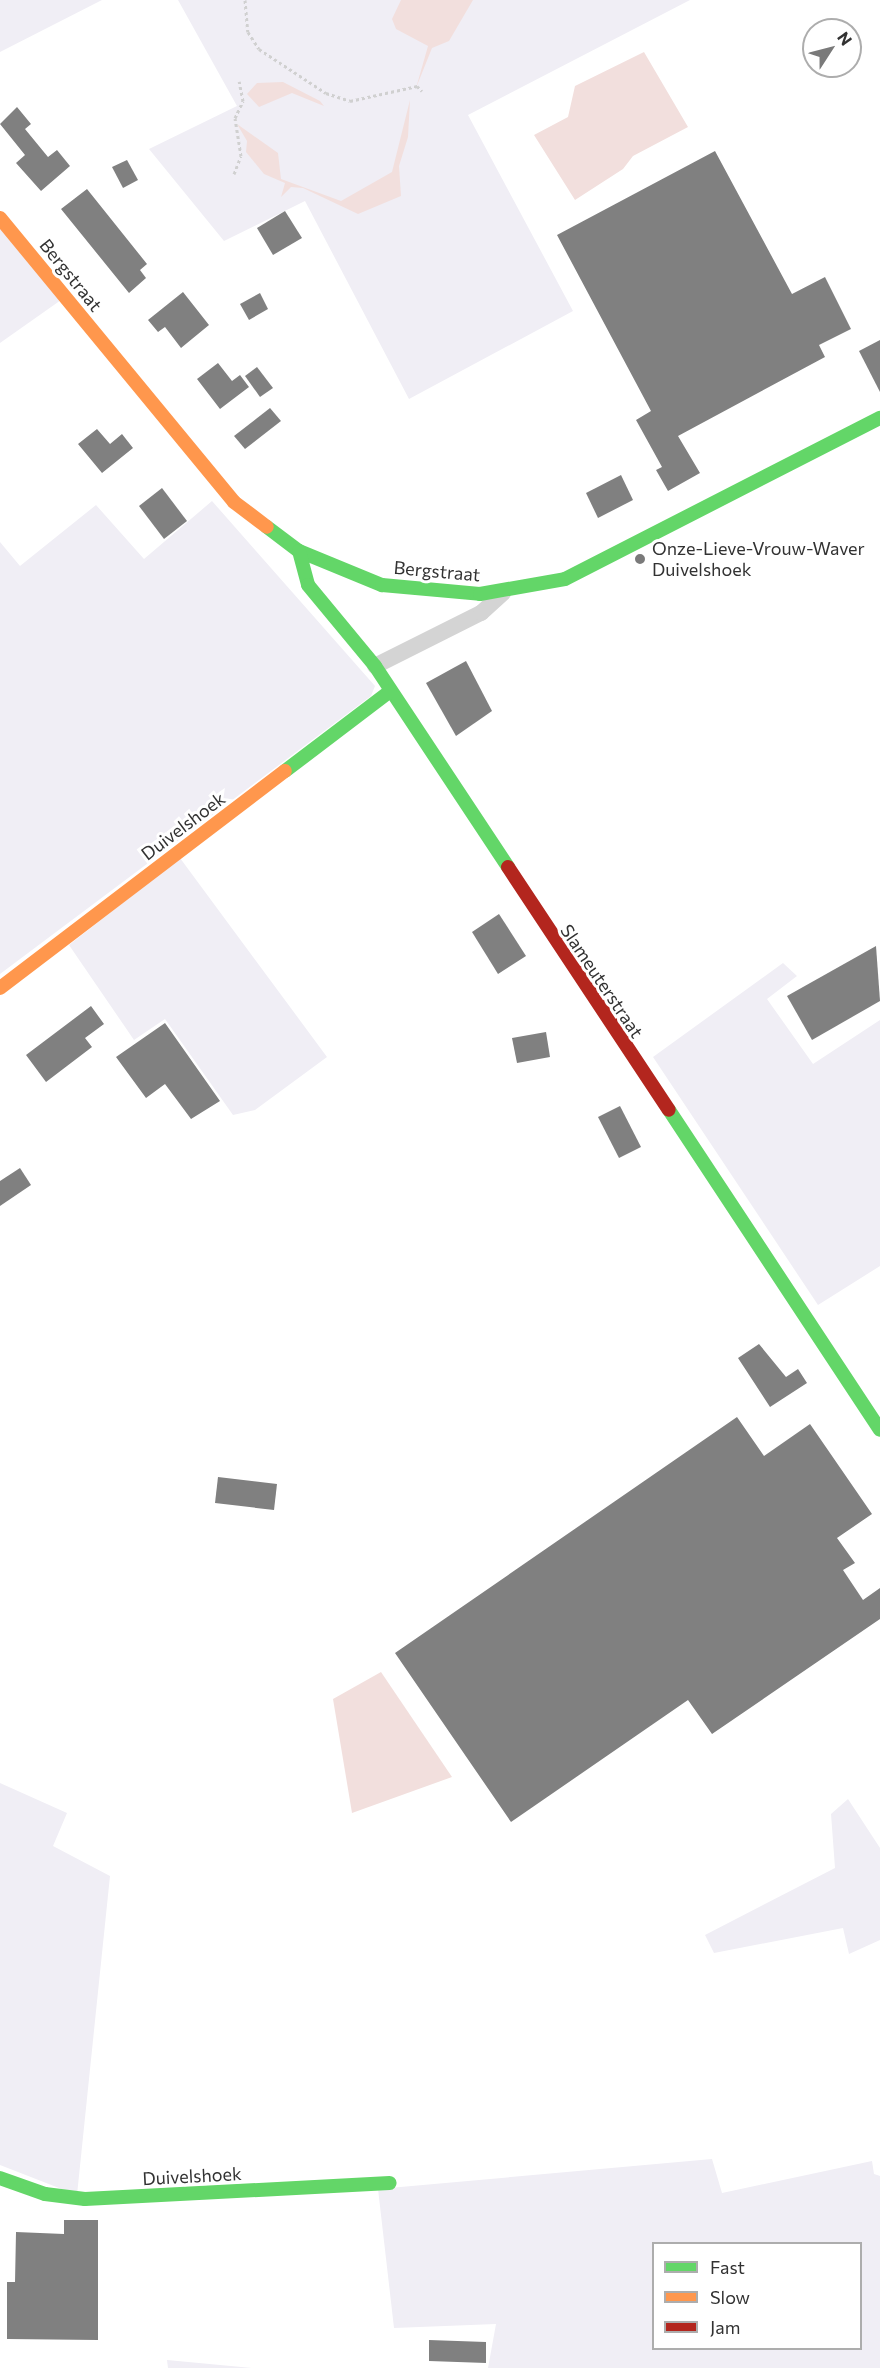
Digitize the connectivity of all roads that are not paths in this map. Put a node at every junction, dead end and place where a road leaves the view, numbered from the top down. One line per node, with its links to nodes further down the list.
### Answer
1 (0, 218): 3 (street, Bergstraat)
2 (880, 418): 4 (street, Bergstraat)
3 (299, 551): 4 (street, Bergstraat); 5 (street, Slameuterstraat)
4 (503, 593): 5 (street)
5 (375, 666): 6 (street, Slameuterstraat)
6 (389, 692): 7 (street, Duivelshoek); 8 (street, Slameuterstraat)
7 (0, 988)
8 (880, 1430)
9 (0, 2178): 10 (street, Duivelshoek)
10 (390, 2183)

